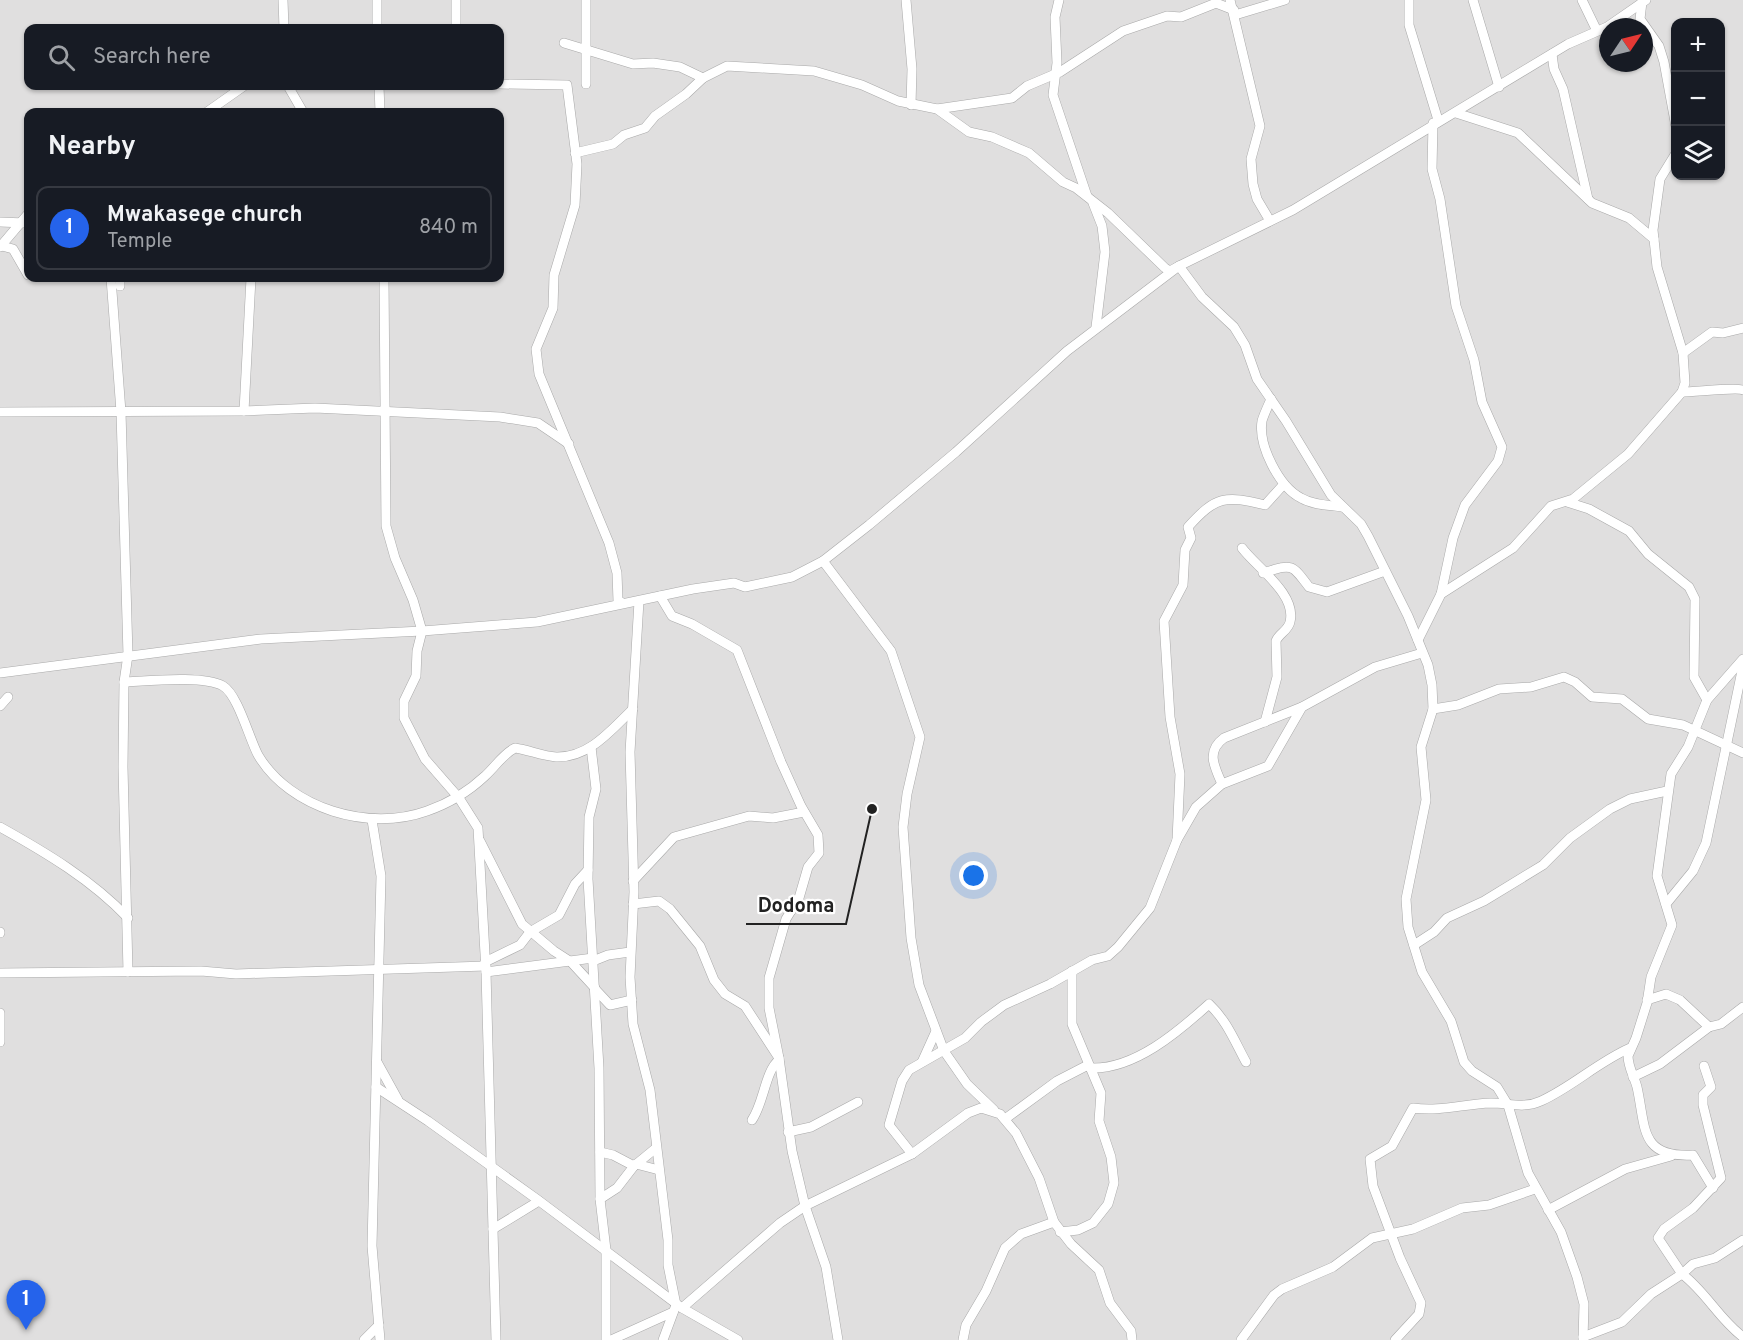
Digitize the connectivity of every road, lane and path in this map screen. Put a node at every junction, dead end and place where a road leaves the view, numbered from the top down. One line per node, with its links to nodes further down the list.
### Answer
1 (283, 0): 13 (street)
2 (377, 0): 14 (street)
3 (456, 0): 15 (street)
4 (586, 0): 18 (street)
5 (906, 0): 28 (street)
6 (1059, 0): 20 (street)
7 (1285, 0): 12 (street)
8 (1409, 0): 34 (street)
9 (1473, 0): 24 (street)
10 (1582, 0): 16 (street)
11 (1644, 1): 16 (street); 35 (street)
12 (1233, 8): 20 (street); 40 (street)
13 (284, 24)
14 (377, 24)
15 (456, 24)
16 (1597, 31): 19 (street)
17 (564, 43): 18 (street)
18 (586, 50): 21 (street); 23 (street)
19 (1552, 54): 24 (street); 39 (street)
20 (1056, 74): 32 (street); 38 (street)
21 (703, 78): 28 (street); 36 (street)
22 (504, 84): 36 (street)
23 (586, 84)
24 (1499, 87): 33 (street)
25 (238, 90): 29 (street)
26 (290, 90): 30 (street)
27 (379, 90): 31 (street)
28 (911, 105): 32 (street)
29 (213, 108)
30 (301, 108)
31 (380, 108)
32 (937, 109): 38 (street)
33 (1456, 113): 34 (street); 39 (street)
34 (1436, 122): 40 (street); 69 (street)
35 (1676, 126)
36 (575, 153): 61 (street)
37 (1671, 161): 44 (street)
38 (1089, 198): 46 (street); 51 (street)
39 (1588, 199): 44 (street)
40 (1270, 221): 46 (street)
41 (0, 222): 42 (street)
42 (24, 223)
43 (24, 224): 45 (street)
44 (1654, 239): 53 (street)
45 (1, 247): 47 (street)
46 (1179, 266): 51 (street); 56 (street)
47 (24, 268)
48 (111, 282): 59 (street)
49 (251, 282): 57 (street)
50 (384, 282): 60 (street)
51 (1096, 327): 66 (street)
52 (1743, 328): 53 (street)
53 (1683, 353): 55 (street)
54 (1743, 390): 55 (street)
55 (1682, 392): 63 (street)
56 (1271, 399): 62 (street); 64 (street)
57 (243, 411): 59 (street); 60 (street)
58 (0, 412): 59 (street)
59 (121, 412): 76 (street)
60 (384, 412): 61 (street); 73 (street)
61 (569, 444): 72 (street)
62 (1284, 484): 64 (street); 100 (street)
63 (1567, 502): 69 (street); 83 (street)
64 (1342, 507): 67 (street)
65 (1242, 548): 68 (street)
66 (823, 561): 70 (street); 124 (street)
67 (1385, 571): 68 (street); 74 (street)
68 (1263, 573): 88 (street)
69 (1441, 594): 74 (street)
70 (660, 596): 71 (street); 96 (street)
71 (639, 601): 72 (street); 86 (street)
72 (621, 602): 73 (street)
73 (422, 631): 76 (street); 95 (street)
74 (1418, 640): 75 (street)
75 (1422, 653): 85 (street); 87 (street)
76 (128, 655): 79 (street); 80 (street)
77 (1743, 659): 83 (street)
78 (1743, 666): 90 (street)
79 (0, 673): 81 (street)
80 (124, 682): 97 (street); 105 (street)
81 (0, 684)
82 (8, 697): 84 (street)
83 (1707, 700): 89 (street)
84 (0, 706)
85 (1302, 707): 88 (street); 93 (street)
86 (633, 709): 91 (street); 102 (street)
87 (1433, 709): 89 (street); 107 (street)
88 (1265, 722): 93 (street)
89 (1696, 730): 90 (street); 94 (street)
90 (1727, 745): 92 (street); 104 (street)
91 (591, 747): 95 (street); 101 (street)
92 (1743, 753)
93 (1222, 784): 100 (street)
94 (1667, 791): 104 (street); 107 (street)
95 (459, 798): 97 (street); 99 (street)
96 (804, 812): 102 (street); 128 (street)
97 (372, 820): 112 (street)
98 (0, 827): 105 (street)
99 (478, 839): 106 (street); 111 (street)
100 (1177, 840): 113 (street)
101 (588, 870): 106 (street); 109 (street)
102 (633, 881): 103 (street)
103 (633, 904): 108 (street); 128 (street)
104 (1666, 904): 118 (street)
105 (128, 918): 114 (street)
106 (530, 932): 110 (street); 111 (street)
107 (1414, 945): 138 (street)
108 (630, 952): 109 (street); 117 (street)
109 (593, 959): 110 (street); 116 (street)
110 (571, 962): 111 (street); 116 (street)
111 (486, 967): 112 (street); 148 (street)
112 (379, 971): 114 (street); 129 (street)
113 (1071, 971): 127 (street); 133 (street)
114 (128, 972): 115 (street)
115 (0, 973)
116 (595, 988): 119 (street); 144 (street)
117 (632, 1000): 119 (street); 122 (street)
118 (1647, 1000): 123 (street); 126 (street)
119 (612, 1005): 122 (street)
120 (1743, 1007): 123 (street)
121 (0, 1013): 125 (street)
122 (633, 1017): 143 (street)
123 (1709, 1027): 134 (street)
124 (936, 1031): 127 (street); 130 (street)
125 (0, 1042)
126 (1630, 1048): 134 (street); 138 (street)
127 (944, 1052): 130 (street); 139 (street)
128 (779, 1059): 141 (street); 142 (street)
129 (376, 1060): 135 (street); 136 (street)
130 (922, 1062): 145 (street)
131 (1246, 1062): 133 (street)
132 (1704, 1066): 150 (street)
133 (1089, 1067): 140 (street); 158 (street)
134 (1633, 1077): 146 (street)
135 (376, 1088): 136 (street); 164 (street)
136 (399, 1102): 148 (street)
137 (858, 1102): 142 (street)
138 (1508, 1105): 151 (street); 159 (street)
139 (994, 1110): 140 (street); 145 (street)
140 (1005, 1119): 156 (street)
141 (752, 1120)
142 (789, 1132): 154 (street)
143 (656, 1148): 147 (street); 149 (street)
144 (600, 1152): 147 (street); 152 (street)
145 (912, 1154): 154 (street)
146 (1671, 1156): 150 (street); 155 (street)
147 (635, 1165): 149 (street); 152 (street)
148 (492, 1168): 153 (street); 157 (street)
149 (659, 1170): 163 (street)
150 (1713, 1188): 162 (street)
151 (1535, 1189): 155 (street); 159 (street)
152 (600, 1199): 161 (street)
153 (539, 1201): 157 (street); 161 (street)
154 (805, 1206): 163 (street); 174 (street)
155 (1548, 1210): 166 (street)
156 (1054, 1222): 158 (street); 175 (street)
157 (493, 1229): 169 (street)
158 (1060, 1232): 176 (street)
159 (1390, 1234): 177 (street); 178 (street)
160 (1743, 1240): 162 (street)
161 (606, 1250): 163 (street); 170 (street)
162 (1682, 1274): 165 (street); 166 (street)
163 (677, 1308): 171 (street); 172 (street); 173 (street)
164 (379, 1325): 167 (street); 168 (street)
165 (1743, 1336)
166 (1583, 1338)
167 (364, 1340)
168 (380, 1340)
169 (496, 1340)
170 (606, 1340)
171 (611, 1340)
172 (663, 1340)
173 (738, 1340)
174 (838, 1340)
175 (963, 1340)
176 (1132, 1340)
177 (1241, 1340)
178 (1395, 1340)

